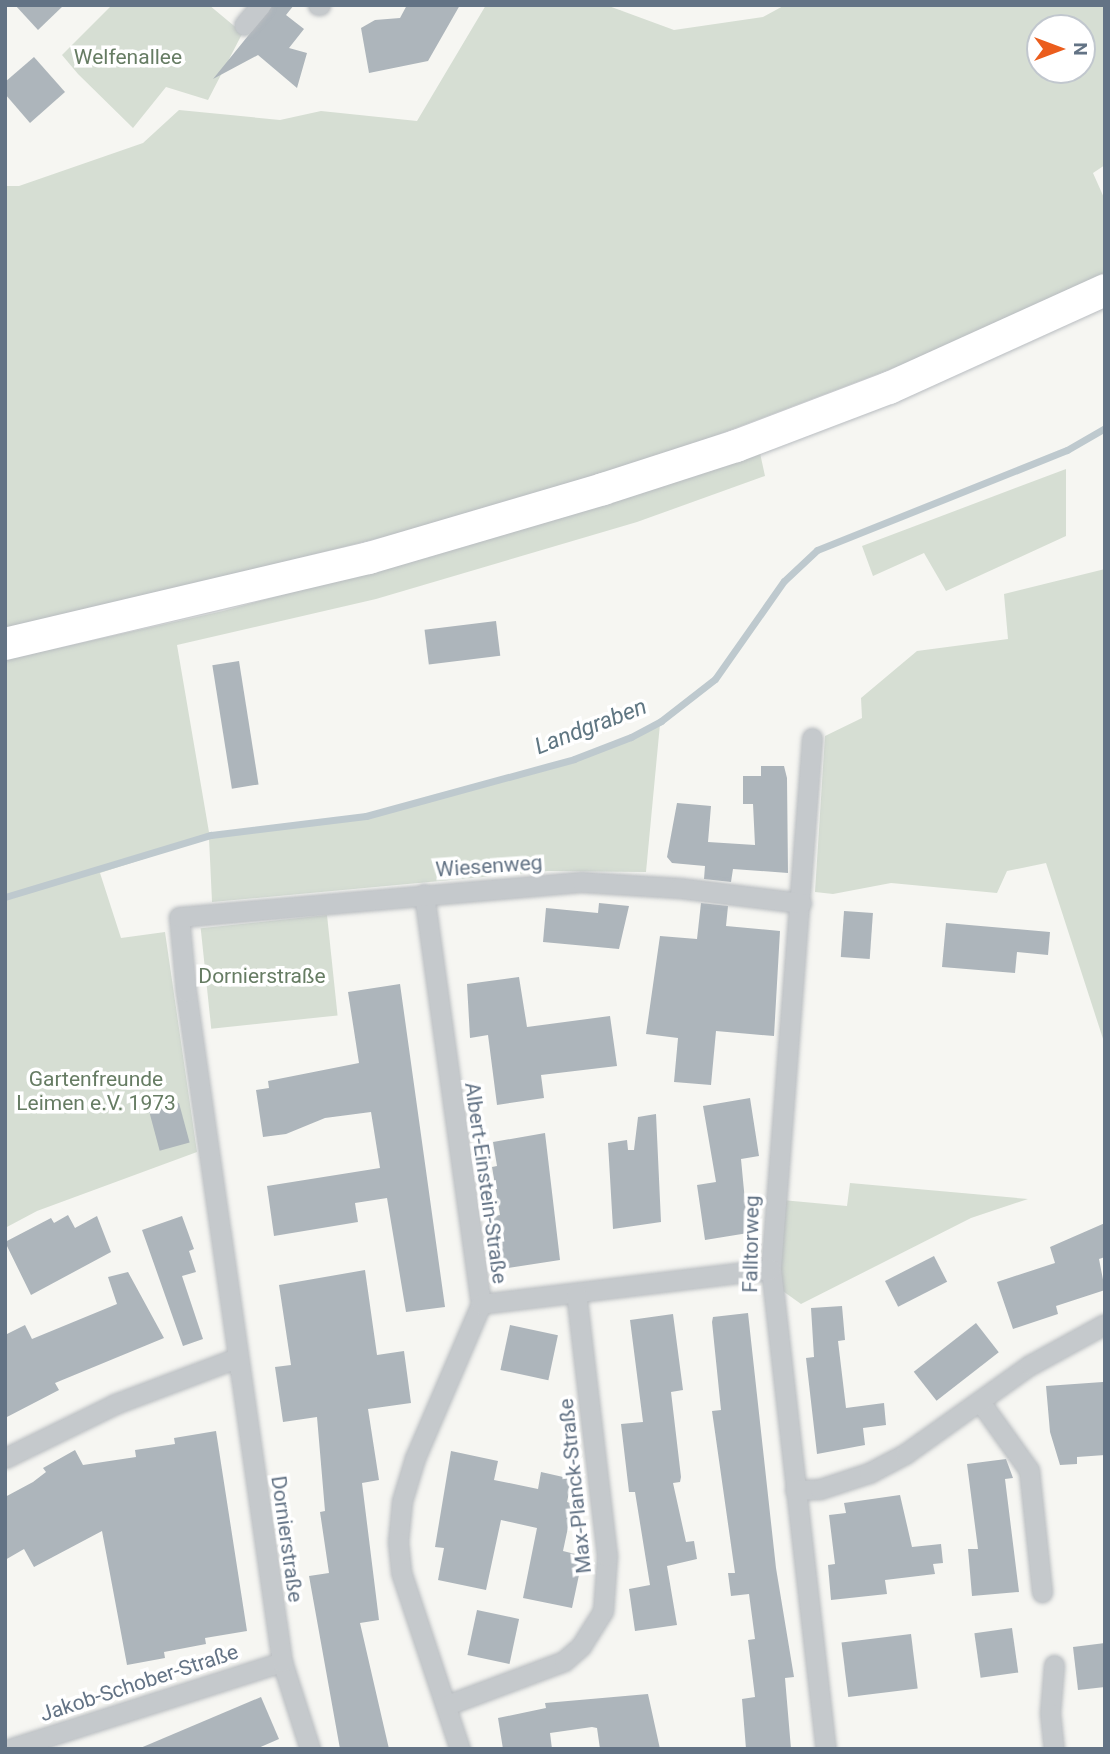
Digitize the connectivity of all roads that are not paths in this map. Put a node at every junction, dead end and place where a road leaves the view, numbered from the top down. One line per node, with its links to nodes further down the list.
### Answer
1 (261, 5): 2 (street)
2 (244, 25)
3 (1105, 290): 4 (main road)
4 (5, 643)
5 (812, 738): 7 (street, Falltorweg)
6 (424, 894): 7 (street, Wiesenweg); 8 (street, Wiesenweg); 11 (street, Albert-Einstein-Straße)
7 (801, 903): 9 (street, Falltorweg)
8 (179, 917): 13 (street, Dornierstraße)
9 (771, 1269): 10 (street); 16 (street, Falltorweg)
10 (576, 1293): 11 (street); 20 (street, Max-Planck-Straße)
11 (481, 1304): 20 (street, Albert-Einstein-Straße)
12 (1105, 1324): 14 (street)
13 (237, 1358): 15 (street); 18 (street, Dornierstraße)
14 (981, 1403): 16 (street); 17 (street)
15 (5, 1458)
16 (794, 1490): 24 (street, Falltorweg)
17 (1042, 1592)
18 (282, 1662): 21 (street, Jakob-Schober-Straße); 22 (street, Dornierstraße)
19 (1054, 1665): 25 (street)
20 (447, 1705): 23 (street, Albert-Einstein-Straße)
21 (9, 1749)
22 (310, 1749)
23 (460, 1749)
24 (826, 1749)
25 (1054, 1749)

